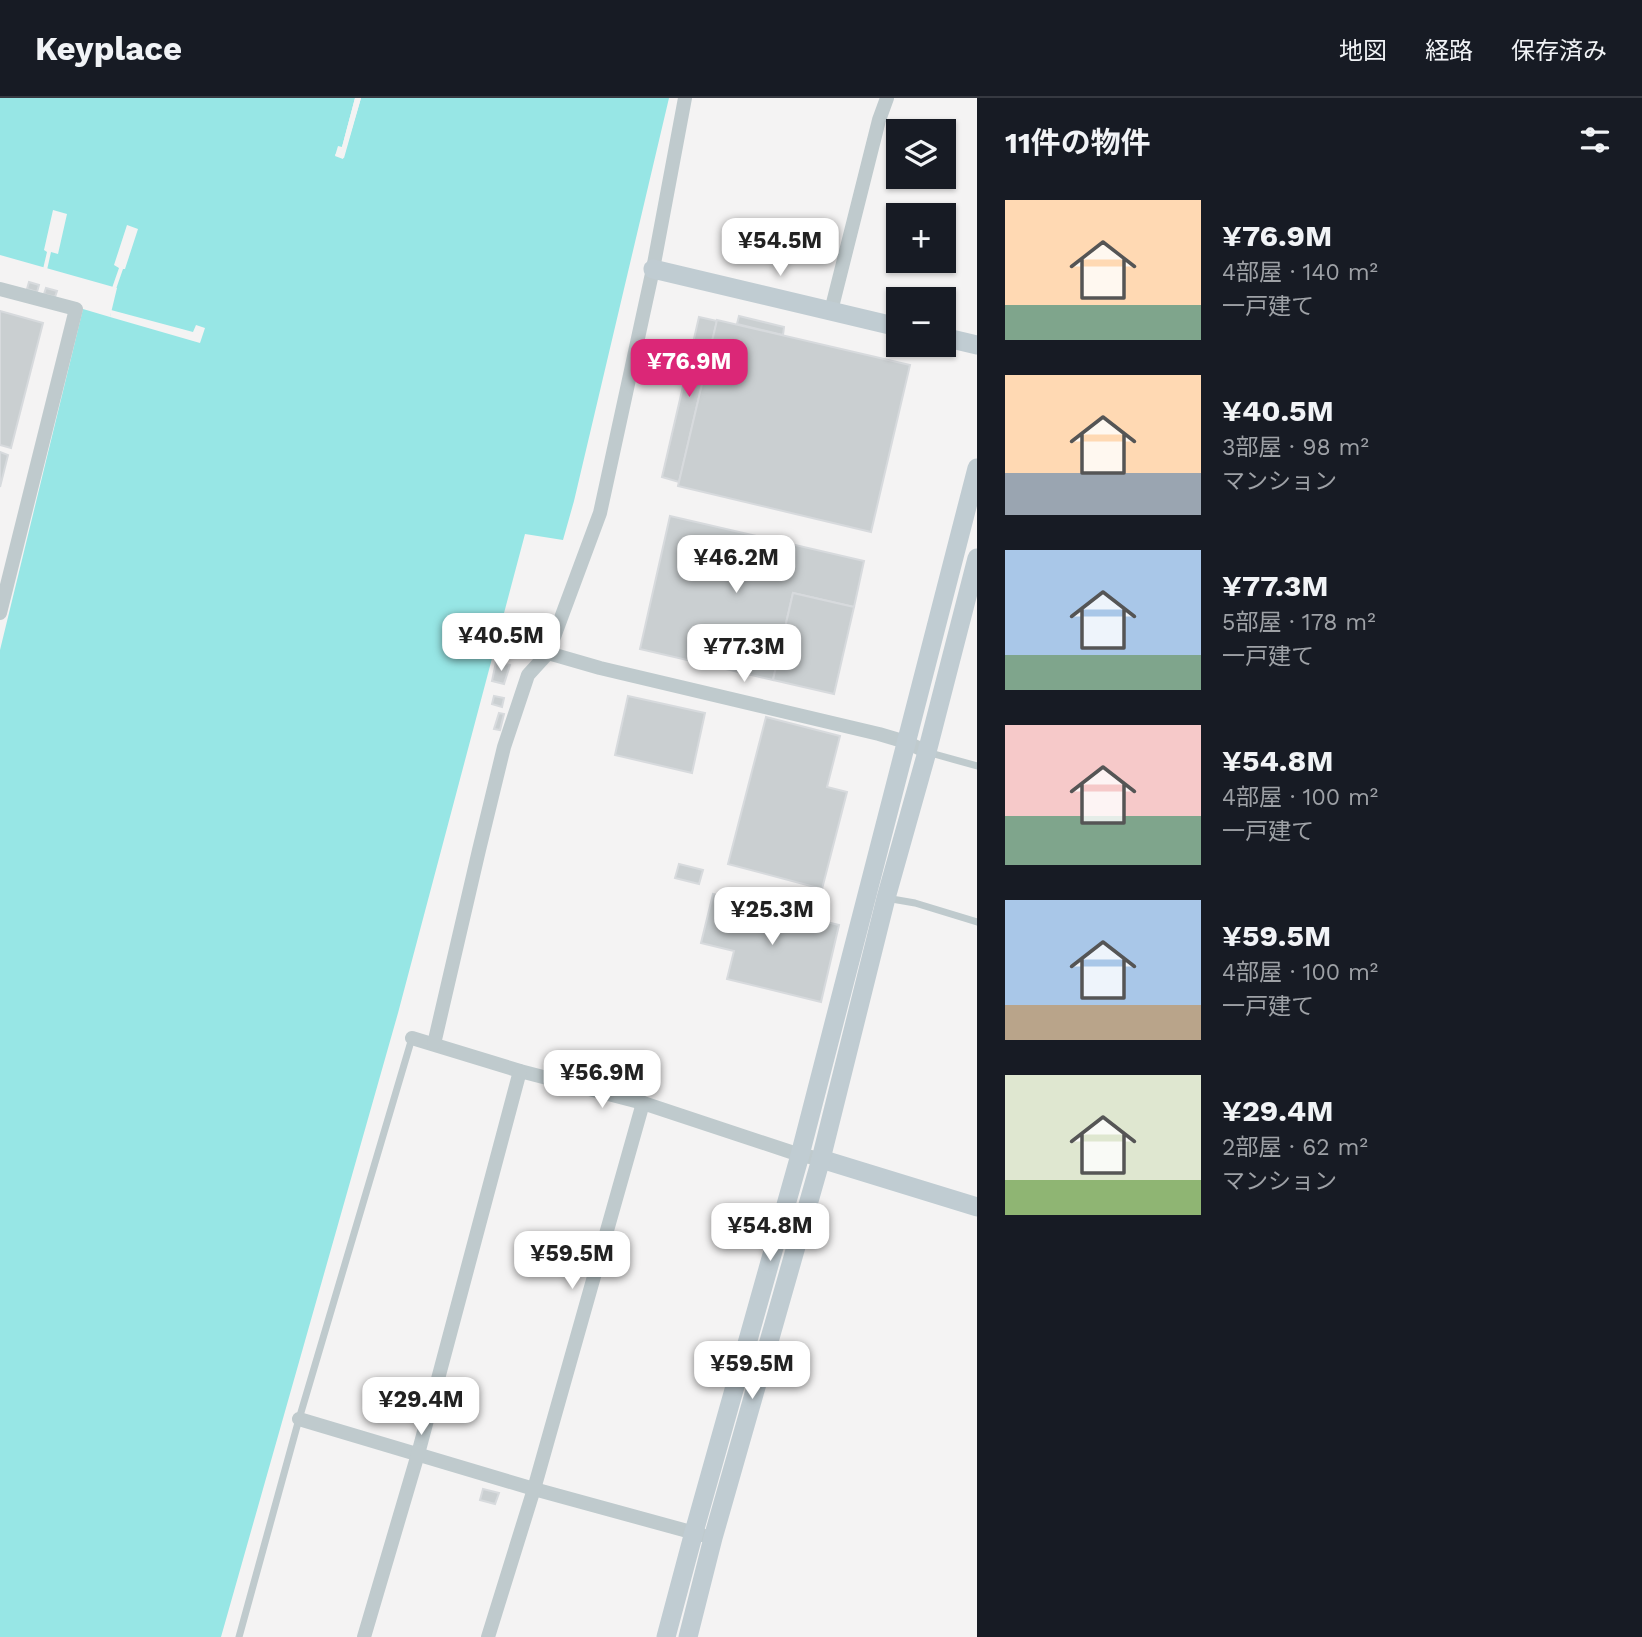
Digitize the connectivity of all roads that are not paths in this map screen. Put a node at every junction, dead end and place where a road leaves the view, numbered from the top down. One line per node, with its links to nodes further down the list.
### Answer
1 (685, 98): 3 (street)
2 (887, 98): 5 (street)
3 (653, 269): 5 (street); 13 (street)
4 (0, 289): 11 (street)
5 (831, 311): 6 (street)
6 (886, 324)
7 (956, 340): 8 (street)
8 (977, 345)
9 (977, 468): 14 (street)
10 (977, 558): 15 (street)
11 (4, 576): 12 (street)
12 (0, 613)
13 (548, 653): 14 (street); 20 (street)
14 (906, 742): 15 (street); 17 (street)
15 (927, 752): 16 (lane); 17 (street)
16 (977, 766)
17 (877, 894): 18 (lane); 23 (street); 24 (street)
18 (977, 922)
19 (412, 1038): 20 (street); 26 (lane)
20 (434, 1044): 21 (street)
21 (520, 1071): 22 (street); 27 (street)
22 (643, 1103): 23 (street); 28 (street)
23 (800, 1155): 24 (street); 29 (street)
24 (821, 1159): 25 (street); 30 (street)
25 (977, 1207)
26 (299, 1419): 27 (street); 31 (lane)
27 (418, 1454): 28 (street); 32 (street)
28 (534, 1489): 29 (street); 33 (street)
29 (694, 1532): 30 (street); 34 (street)
30 (713, 1538): 35 (street)
31 (239, 1637)
32 (364, 1637)
33 (488, 1637)
34 (666, 1637)
35 (688, 1637)

